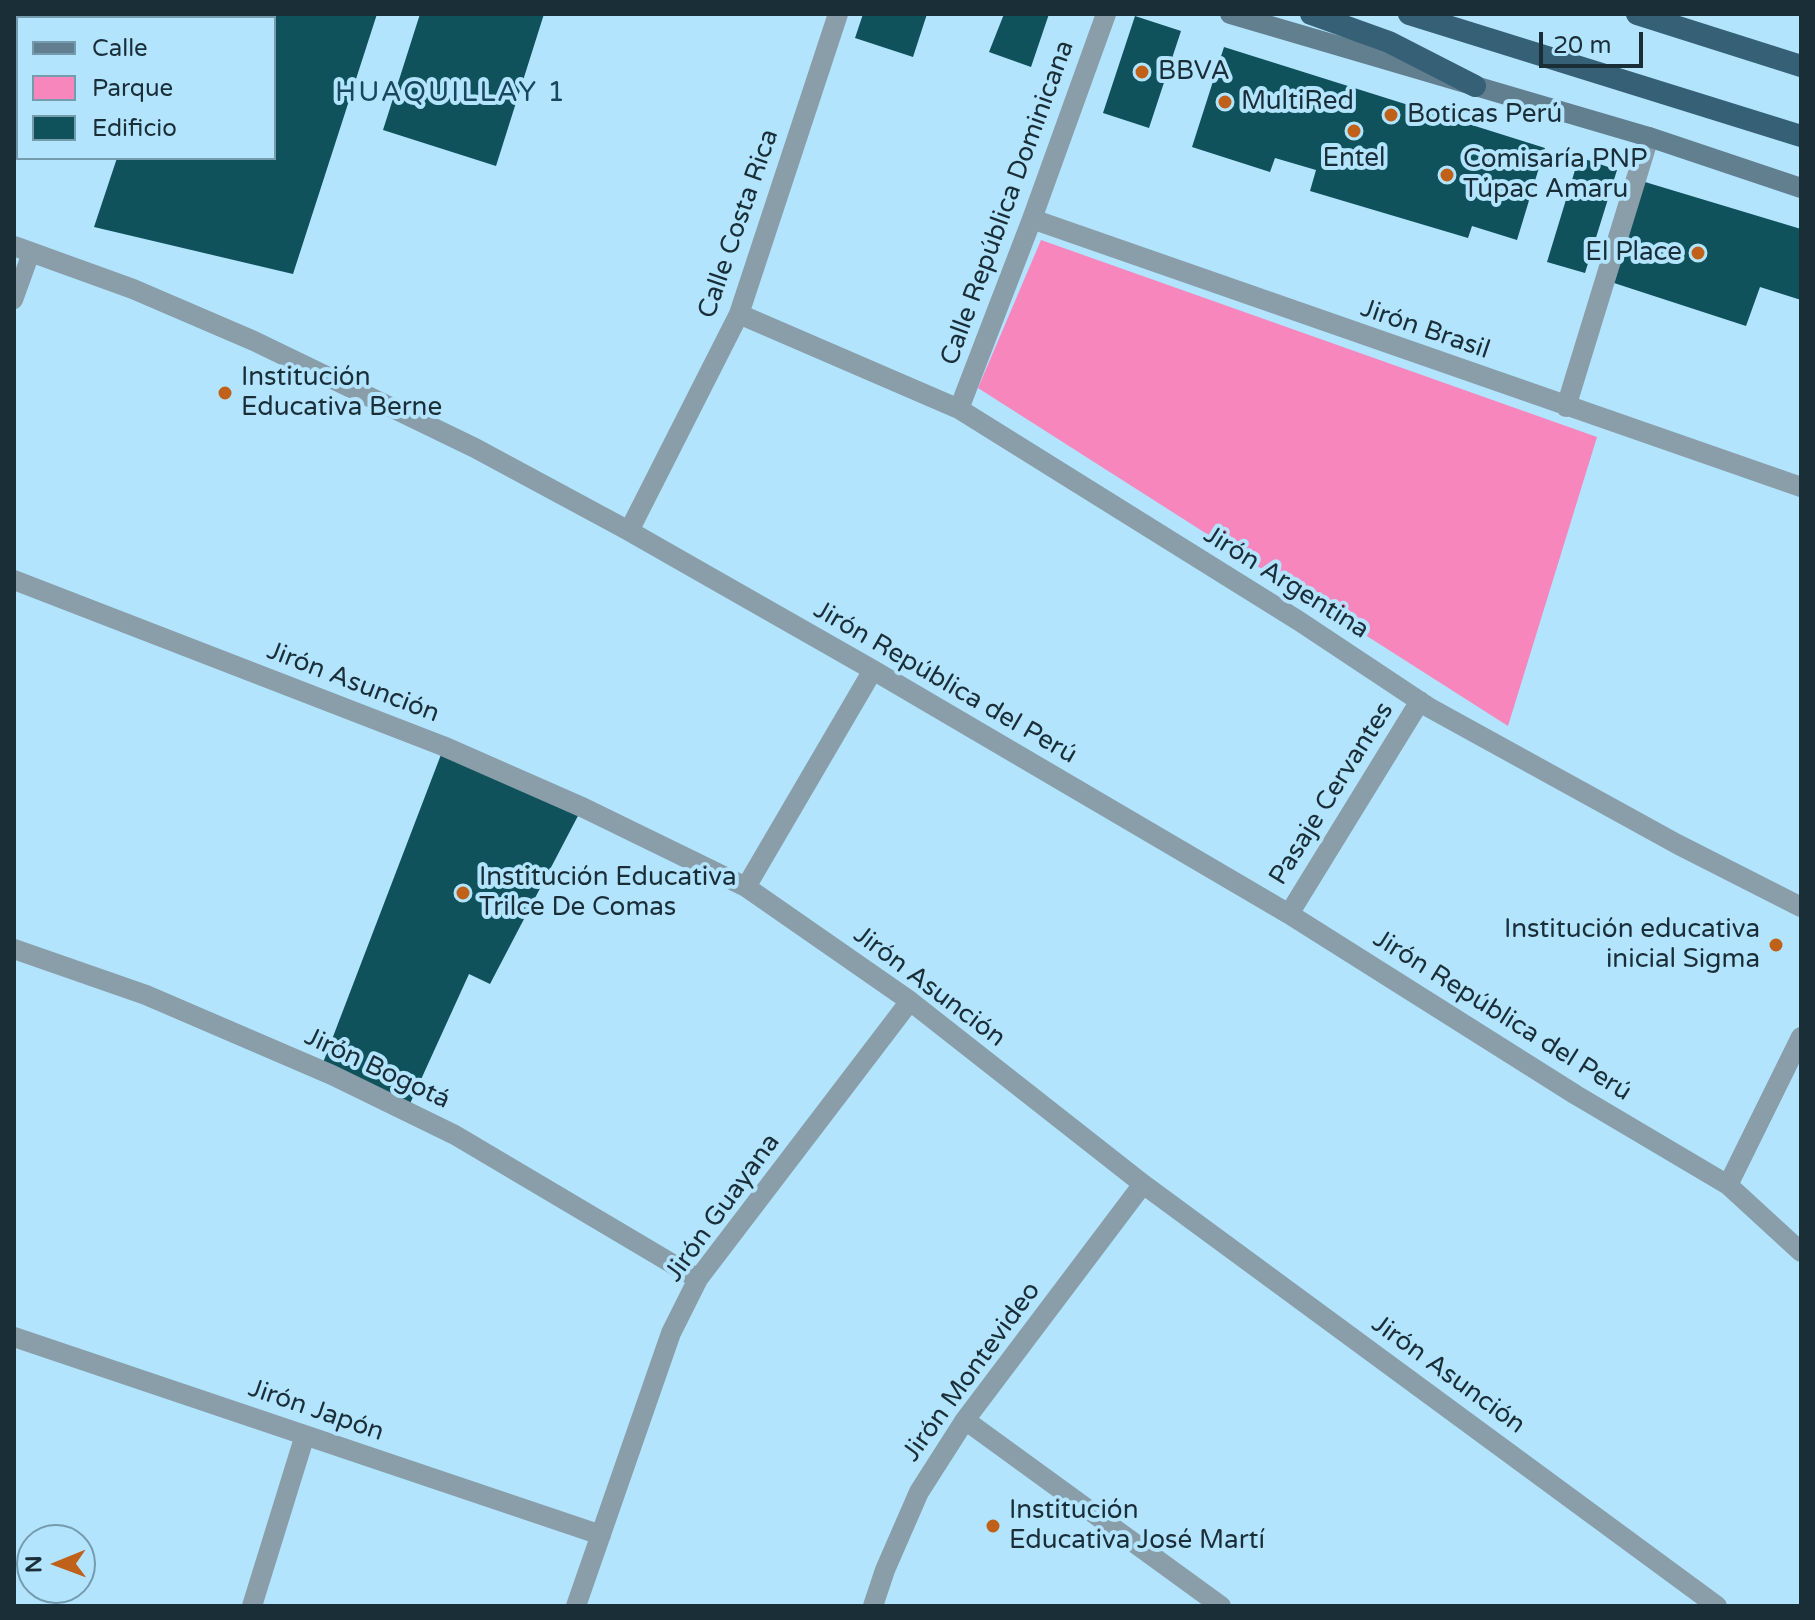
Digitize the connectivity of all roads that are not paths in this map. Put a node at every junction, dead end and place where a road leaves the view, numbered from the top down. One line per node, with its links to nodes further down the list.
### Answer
1 (838, 14): 15 (street, Calle Costa Rica)
2 (1106, 14): 12 (street, Calle República Dominicana)
3 (1230, 14): 8 (main road)
4 (1311, 14): 8 (highway)
5 (1409, 14): 9 (highway)
6 (1637, 14): 7 (highway)
7 (1801, 66)
8 (1475, 86): 10 (main road)
9 (1801, 136)
10 (1649, 137): 11 (main road); 16 (street)
11 (1801, 188)
12 (1032, 219): 16 (street, Jirón Brasil); 17 (street, Calle República Dominicana)
13 (23, 250): 14 (lane); 19 (street, Jirón República del Perú)
14 (14, 300)
15 (739, 314): 17 (street, Jirón Argentina); 19 (street, Calle Costa Rica)
16 (1566, 407): 18 (street, Jirón Brasil)
17 (959, 409): 22 (street, Jirón Argentina)
18 (1801, 487)
19 (629, 531): 21 (street, Jirón República del Perú)
20 (14, 580): 23 (street, Jirón Asunción)
21 (873, 670): 23 (street); 25 (street, Jirón República del Perú)
22 (1420, 701): 24 (street, Jirón Argentina); 25 (street, Pasaje Cervantes)
23 (746, 887): 27 (street, Jirón Asunción)
24 (1801, 907)
25 (1289, 914): 30 (street, Jirón República del Perú)
26 (14, 949): 32 (street, Jirón Bogotá)
27 (910, 1001): 29 (street, Jirón Asunción); 32 (street, Jirón Guayana)
28 (1801, 1037): 30 (street)
29 (1143, 1184): 34 (street, Jirón Montevideo); 37 (street, Jirón Asunción)
30 (1728, 1185): 31 (street, Jirón República del Perú)
31 (1801, 1252)
32 (698, 1279): 36 (street, Jirón Guayana)
33 (14, 1337): 35 (street, Jirón Japón)
34 (965, 1420): 40 (street, Jirón Montevideo); 41 (street)
35 (305, 1435): 36 (street, Jirón Japón); 38 (street)
36 (601, 1535): 39 (street, Jirón Guayana)
37 (1690, 1598): 42 (street, Jirón Asunción)
38 (252, 1606)
39 (576, 1606)
40 (873, 1606)
41 (1221, 1606)
42 (1717, 1606)

